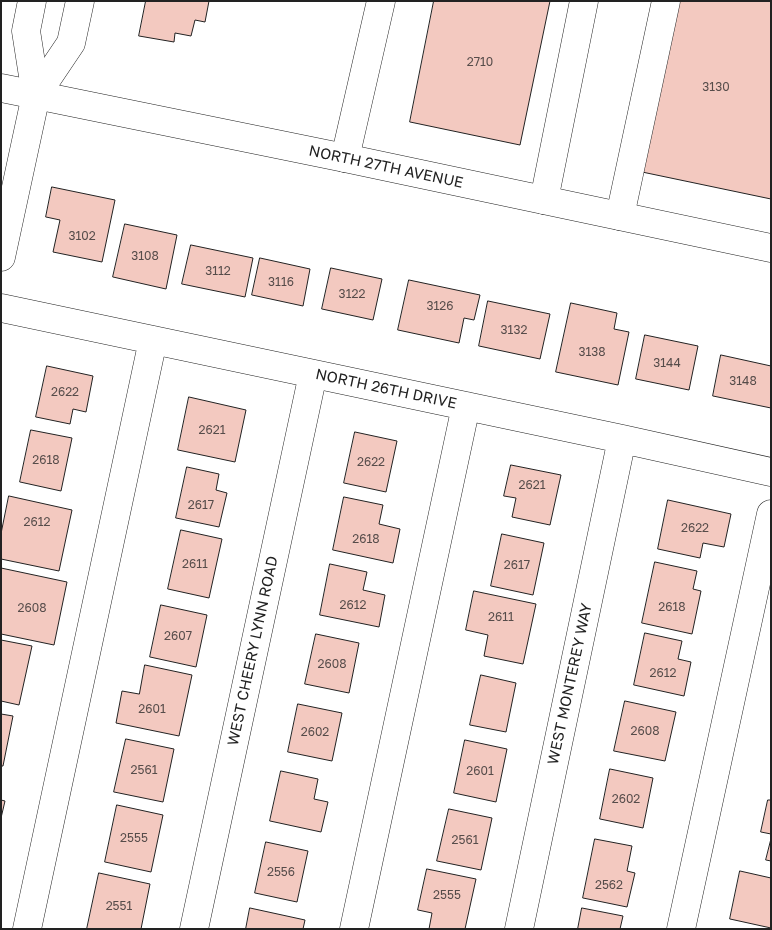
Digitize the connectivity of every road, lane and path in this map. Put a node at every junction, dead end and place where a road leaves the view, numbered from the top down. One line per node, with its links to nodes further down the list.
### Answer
1 (32, 1): 7 (main road)
2 (80, 1): 7 (main road)
3 (381, 1): 8 (main road)
4 (584, 1): 9 (main road)
5 (666, 1): 10 (main road)
6 (1, 88): 7 (main road, NORTH 27TH AVENUE)
7 (36, 95): 8 (main road, NORTH 27TH AVENUE); 12 (main road)
8 (345, 158): 9 (main road, NORTH 27TH AVENUE)
9 (544, 200): 10 (main road, NORTH 27TH AVENUE)
10 (620, 216): 11 (main road, NORTH 27TH AVENUE)
11 (771, 248)
12 (1, 257)
13 (1, 308): 14 (main road, NORTH 26TH DRIVE)
14 (153, 340): 15 (main road, NORTH 26TH DRIVE); 20 (main road)
15 (313, 374): 16 (main road, NORTH 26TH DRIVE); 21 (main road, WEST CHEERY LYNN ROAD)
16 (466, 406): 17 (main road, NORTH 26TH DRIVE); 22 (main road)
17 (622, 438): 18 (main road, NORTH 26TH DRIVE); 23 (main road, WEST MONTEREY WAY)
18 (771, 472)
19 (771, 514): 24 (main road)
20 (27, 929)
21 (194, 929)
22 (354, 929)
23 (519, 929)
24 (681, 929)

